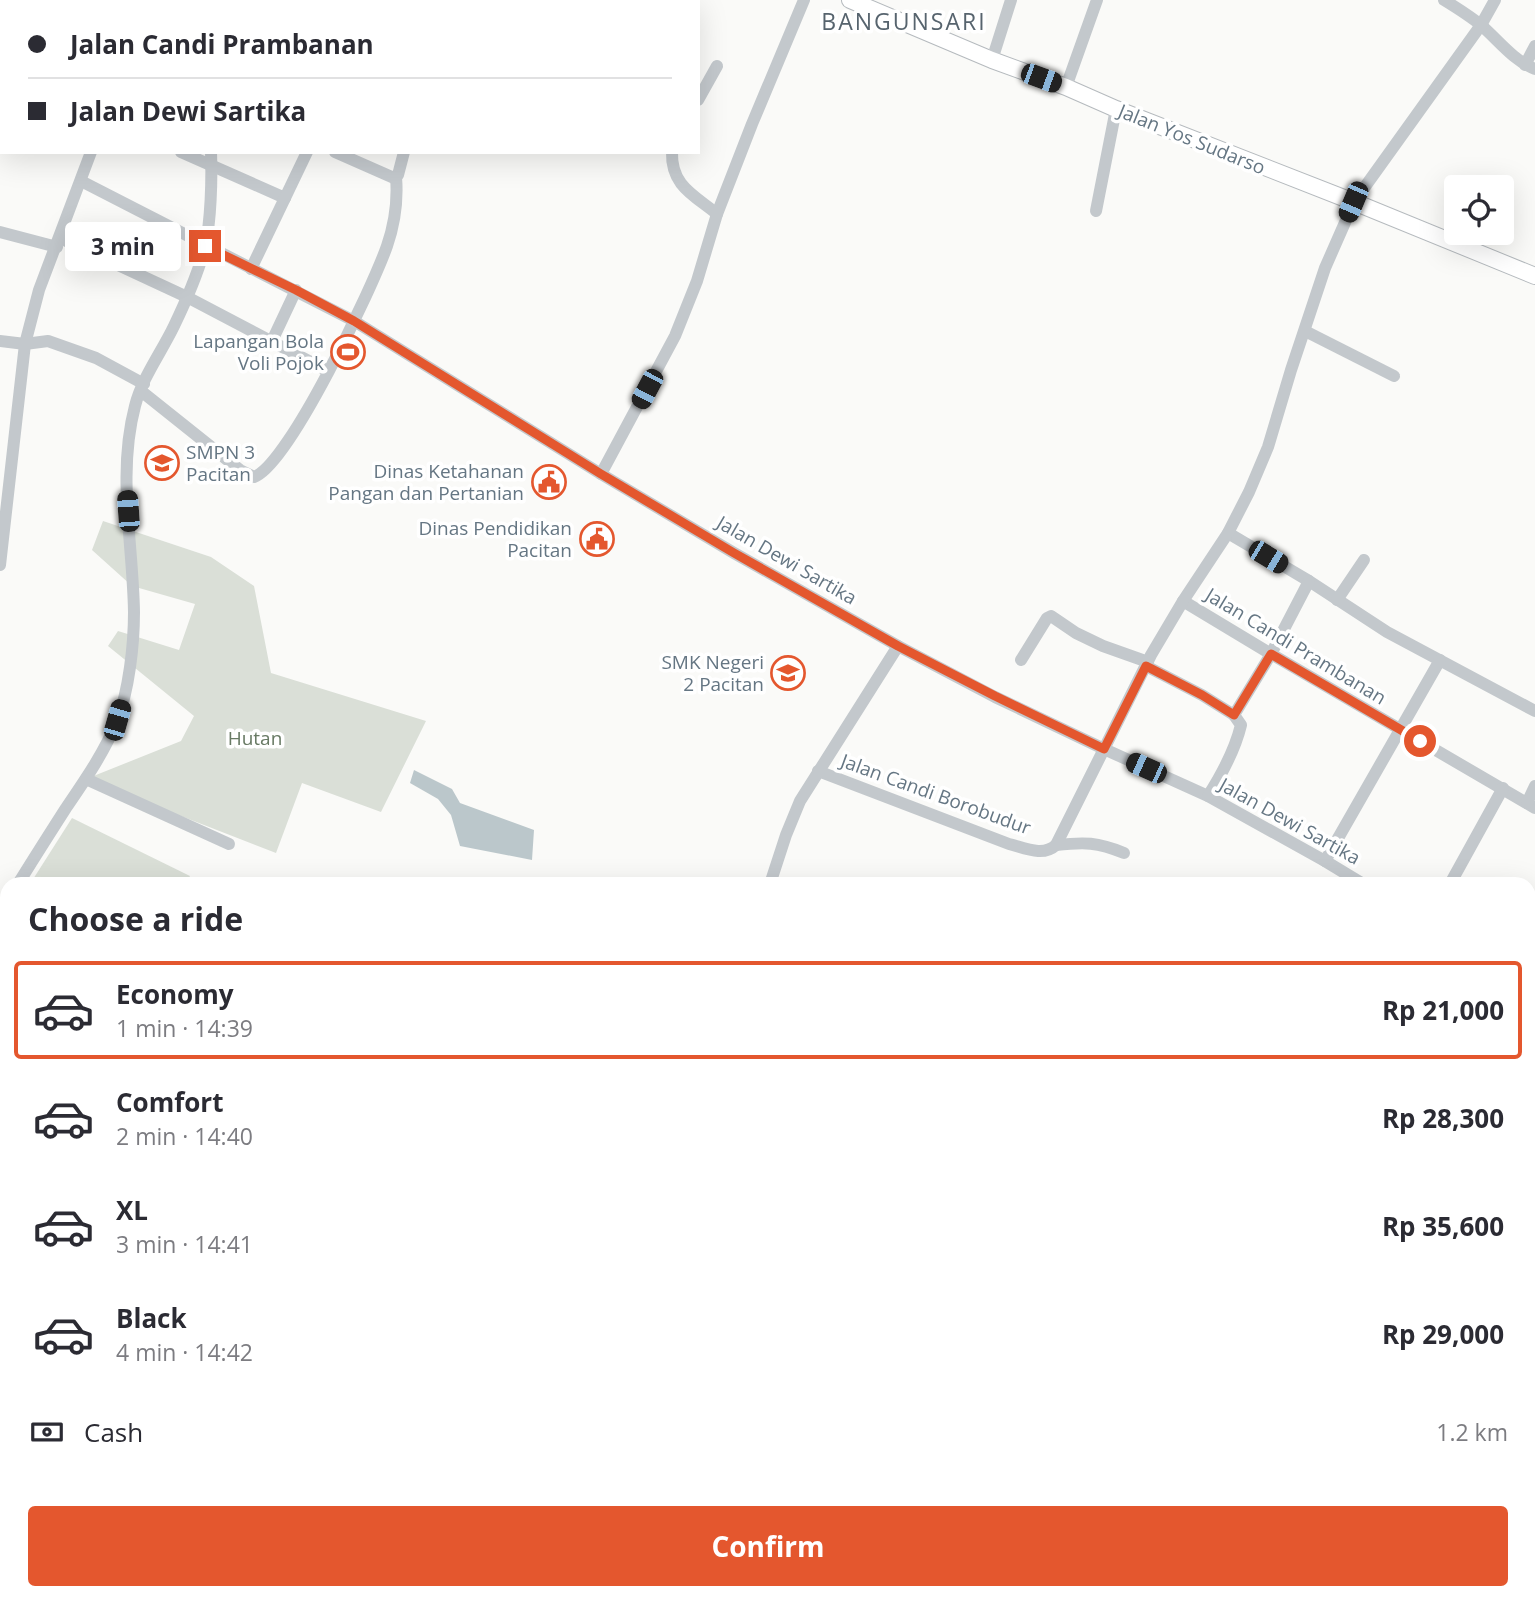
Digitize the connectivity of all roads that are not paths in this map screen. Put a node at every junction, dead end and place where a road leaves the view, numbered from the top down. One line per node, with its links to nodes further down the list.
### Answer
1 (804, 0): 28 (street)
2 (850, 0): 9 (main road, Jalan Yos Sudarso)
3 (1011, 0): 9 (street)
4 (1097, 0): 12 (street)
5 (1444, 0): 7 (street)
6 (1495, 0): 7 (street)
7 (1481, 25): 11 (street); 26 (street)
8 (1535, 46): 11 (street)
9 (992, 60): 12 (main road, Jalan Yos Sudarso)
10 (717, 66): 13 (street)
11 (1530, 67)
12 (1066, 87): 14 (main road, Jalan Yos Sudarso)
13 (700, 96)
14 (1116, 109): 26 (main road, Jalan Yos Sudarso); 27 (street)
15 (90, 154): 24 (street)
16 (190, 154): 22 (street)
17 (306, 154): 25 (street)
18 (344, 154): 21 (street)
19 (403, 154): 23 (street)
20 (672, 154): 28 (street)
21 (363, 158): 23 (street)
22 (211, 159): 25 (street); 31 (street)
23 (396, 177): 36 (street)
24 (80, 181): 30 (street); 31 (street, Jalan Dewi Sartika)
25 (285, 198): 32 (street)
26 (1353, 202): 33 (main road, Jalan Yos Sudarso); 37 (street)
27 (1096, 211)
28 (717, 214): 44 (street)
29 (0, 232): 30 (street)
30 (58, 242): 35 (street); 40 (street)
31 (205, 246): 32 (street, Jalan Dewi Sartika); 35 (street)
32 (251, 269): 34 (street, Jalan Dewi Sartika)
33 (1535, 276)
34 (296, 290): 36 (street, Jalan Dewi Sartika); 39 (street)
35 (187, 297): 39 (street); 43 (street)
36 (354, 321): 41 (street); 44 (street, Jalan Dewi Sartika)
37 (1305, 331): 42 (street); 45 (street)
38 (0, 341): 40 (street)
39 (272, 341): 41 (street)
40 (25, 344): 43 (street); 47 (street)
41 (328, 371): 43 (street)
42 (1394, 376)
43 (142, 387): 61 (street)
44 (601, 474): 51 (street, Jalan Dewi Sartika)
45 (1228, 533): 48 (street); 50 (street)
46 (1364, 560): 49 (street)
47 (0, 565)
48 (1309, 581): 49 (street); 52 (street)
49 (1337, 600): 54 (street)
50 (1183, 601): 52 (street, Jalan Candi Prambanan); 55 (street)
51 (898, 646): 59 (street, Jalan Dewi Sartika); 60 (street)
52 (1271, 654): 57 (street); 58 (street, Jalan Candi Prambanan)
53 (1020, 660): 55 (street)
54 (1440, 660): 56 (street); 58 (street)
55 (1147, 664): 57 (street); 59 (street)
56 (1535, 711)
57 (1234, 715): 64 (street)
58 (1399, 729): 63 (street, Jalan Candi Prambanan); 69 (street)
59 (1104, 749): 64 (street, Jalan Dewi Sartika); 67 (street)
60 (818, 771): 67 (street, Jalan Candi Borobudur); 71 (street)
61 (86, 779): 66 (street); 70 (street)
62 (1535, 786): 65 (street)
63 (1503, 789): 65 (street, Jalan Candi Prambanan); 73 (street)
64 (1208, 796): 69 (street, Jalan Dewi Sartika)
65 (1531, 805)
66 (229, 844)
67 (1056, 845): 68 (street, Jalan Candi Borobudur)
68 (1124, 853)
69 (1325, 861): 72 (street, Jalan Dewi Sartika)
70 (23, 877)
71 (771, 877)
72 (1351, 877)
73 (1454, 877)

